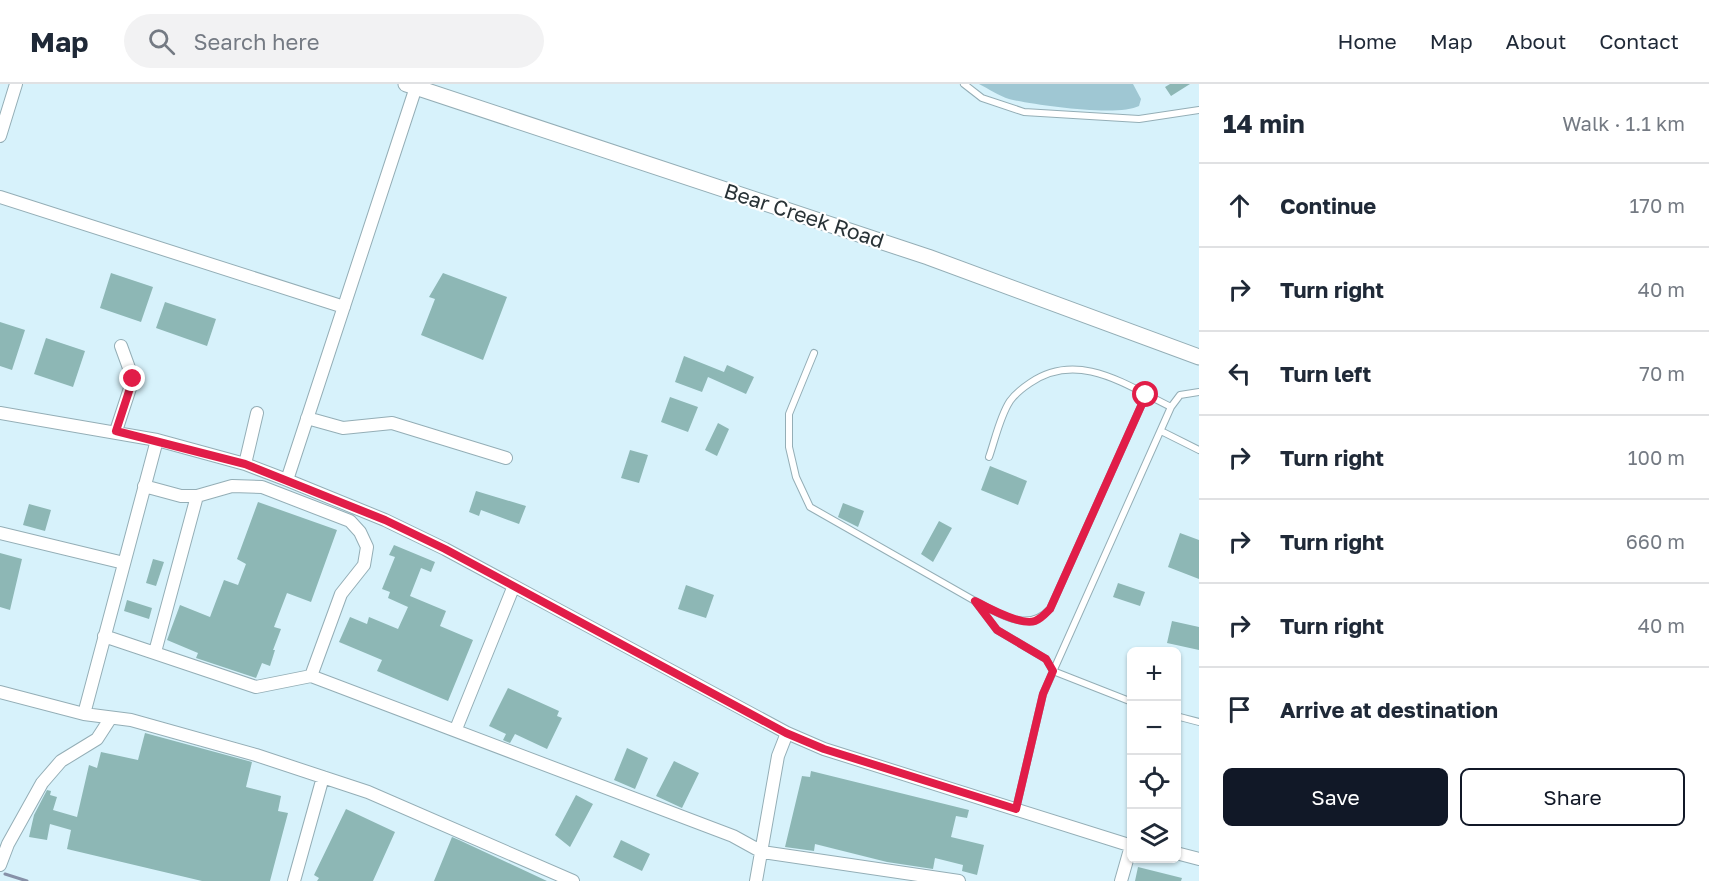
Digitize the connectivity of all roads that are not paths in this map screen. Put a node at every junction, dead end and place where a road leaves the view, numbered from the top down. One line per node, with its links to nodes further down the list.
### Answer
1 (16, 84): 5 (street)
2 (964, 84): 4 (lane)
3 (411, 86): 7 (street); 10 (street, Bear Creek Road)
4 (1199, 110)
5 (0, 136)
6 (0, 197): 7 (street)
7 (344, 307): 16 (street)
8 (122, 346): 18 (street)
9 (814, 353): 30 (lane)
10 (1199, 357)
11 (1199, 392): 13 (lane)
12 (1146, 395): 13 (lane); 22 (lane); 30 (lane)
13 (1171, 407): 17 (lane)
14 (0, 413): 18 (street)
15 (257, 413): 23 (street)
16 (307, 418): 21 (street); 24 (street)
17 (1161, 430): 20 (lane); 33 (lane)
18 (116, 431): 19 (street)
19 (157, 440): 23 (street); 25 (street)
20 (1199, 450)
21 (506, 458)
22 (989, 458)
23 (245, 464): 24 (street)
24 (287, 480): 29 (street)
25 (144, 486): 26 (street); 28 (street)
26 (197, 496): 32 (street); 34 (street)
27 (0, 533): 28 (street)
28 (124, 563): 31 (street)
29 (513, 588): 41 (street); 42 (street)
30 (975, 601): 33 (lane)
31 (104, 636): 32 (street); 37 (street)
32 (155, 652): 34 (street)
33 (1053, 671): 36 (lane); 44 (lane)
34 (311, 676): 41 (street)
35 (0, 692): 37 (street)
36 (1128, 701)
37 (84, 714): 39 (street)
38 (1181, 717): 40 (lane)
39 (110, 719): 43 (street); 50 (street)
40 (1199, 722)
41 (456, 729): 46 (street)
42 (786, 733): 44 (street); 46 (street)
43 (323, 777): 51 (street); 52 (street)
44 (1016, 809): 45 (street)
45 (1127, 845)
46 (762, 852): 53 (street); 54 (street)
47 (1181, 854): 48 (street)
48 (1199, 859)
49 (1127, 860): 55 (street)
50 (0, 865)
51 (294, 881)
52 (573, 881)
53 (756, 881)
54 (959, 881)
55 (1121, 881)

